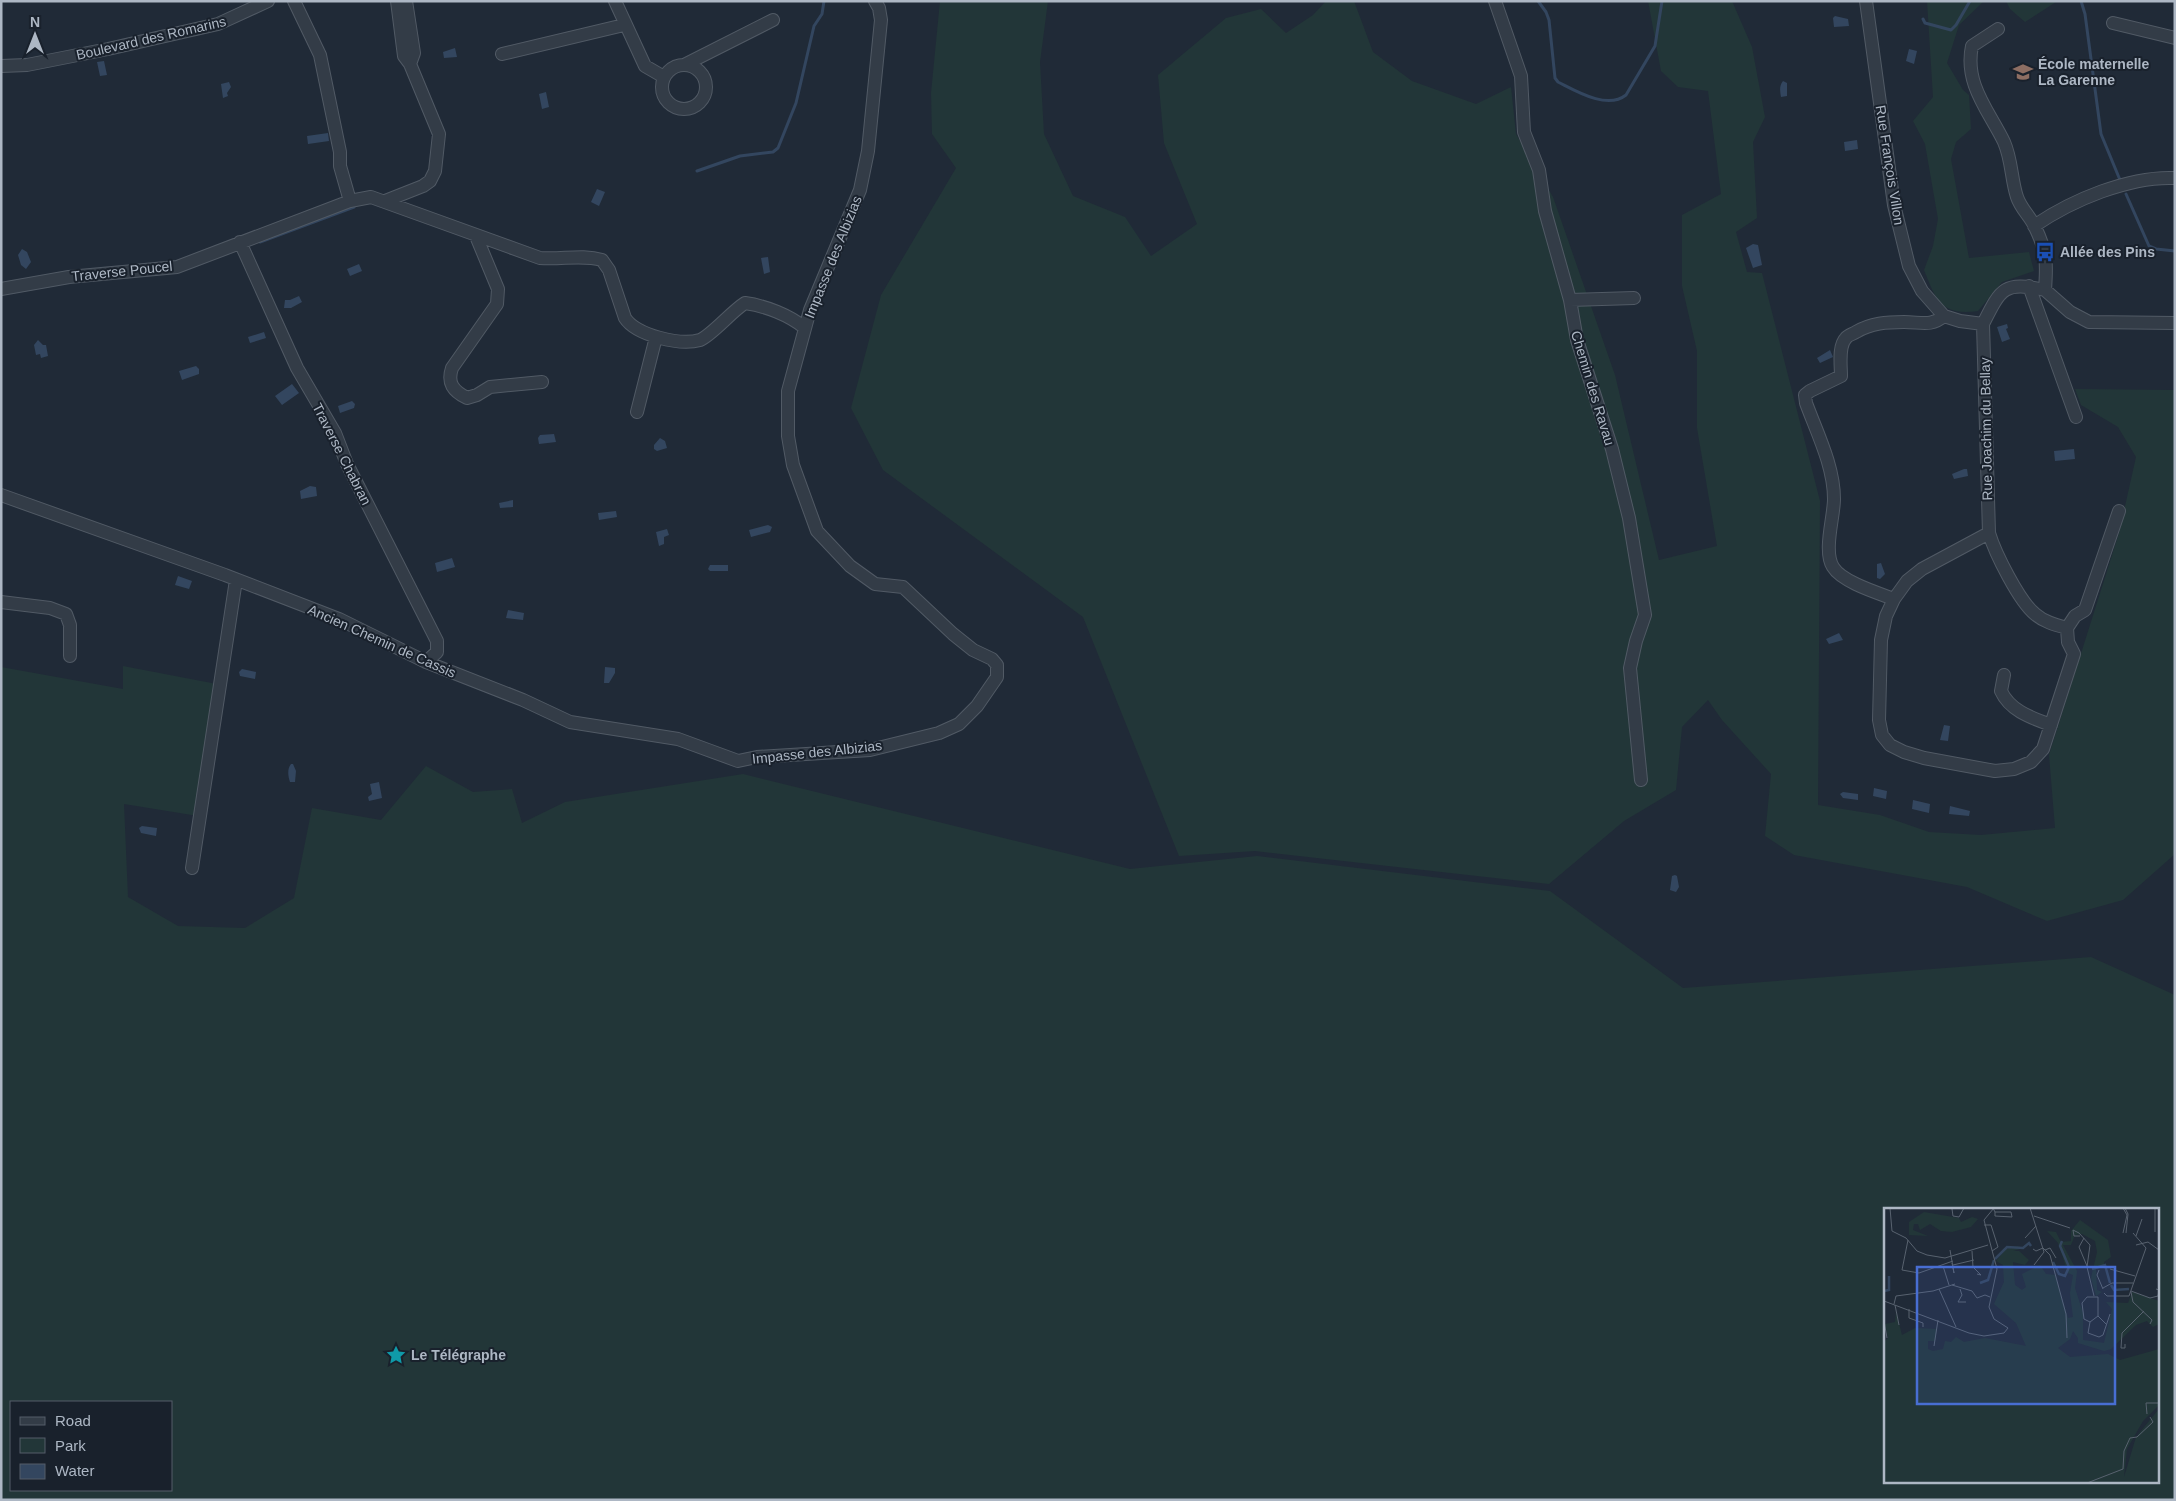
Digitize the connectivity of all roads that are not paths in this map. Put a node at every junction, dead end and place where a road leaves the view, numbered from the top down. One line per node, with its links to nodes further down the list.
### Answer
1 (268, 1): 17 (street, Boulevard des Romarins)
2 (294, 1): 21 (street)
3 (398, 1): 15 (street)
4 (406, 1): 15 (street)
5 (615, 1): 11 (street)
6 (875, 1): 35 (street, Impasse des Albizias)
7 (1495, 1): 31 (street, Chemin des Ravau)
8 (1866, 2): 32 (street, Rue François Villon)
9 (773, 20): 16 (street)
10 (2113, 23): 13 (street)
11 (624, 25): 14 (street); 18 (street)
12 (1998, 29): 24 (street)
13 (2175, 38)
14 (502, 54)
15 (410, 64): 20 (street)
16 (684, 65): 18 (street); 18 (street)
17 (1, 66)
18 (664, 77)
19 (2175, 178): 24 (street)
20 (423, 186): 22 (street); 23 (street)
21 (350, 201): 22 (street, Traverse Poucel); 26 (street, Traverse Poucel)
22 (385, 201): 23 (street, Traverse Poucel)
23 (411, 211): 25 (street, Traverse Poucel)
24 (2034, 226): 29 (street)
25 (476, 236): 36 (street, Traverse Poucel); 37 (street)
26 (240, 242): 28 (street, Traverse Poucel); 48 (street, Traverse Chabran)
27 (2029, 286): 29 (street); 34 (street); 39 (street)
28 (1, 289)
29 (2045, 290): 33 (street)
30 (1634, 298): 31 (street)
31 (1570, 300): 52 (street, Chemin des Ravau)
32 (1944, 316): 34 (street); 44 (street)
33 (2175, 323)
34 (1983, 324): 42 (street, Rue Joachim du Bellay)
35 (805, 328): 36 (street); 51 (street, Impasse des Albizias)
36 (656, 336): 38 (street)
37 (542, 382)
38 (637, 412)
39 (2076, 417)
40 (1, 495): 43 (street, Ancien Chemin de Cassis)
41 (2119, 511): 46 (street)
42 (1989, 533): 44 (street); 46 (street, Rue Joachim du Bellay)
43 (236, 580): 48 (street, Ancien Chemin de Cassis); 53 (street)
44 (1894, 599): 50 (street)
45 (1, 602): 47 (street)
46 (2067, 628): 50 (street)
47 (70, 656)
48 (426, 662): 51 (street, Ancien Chemin de Cassis)
49 (2004, 675): 50 (street)
50 (2051, 725)
51 (738, 760)
52 (1641, 780)
53 (192, 868)

